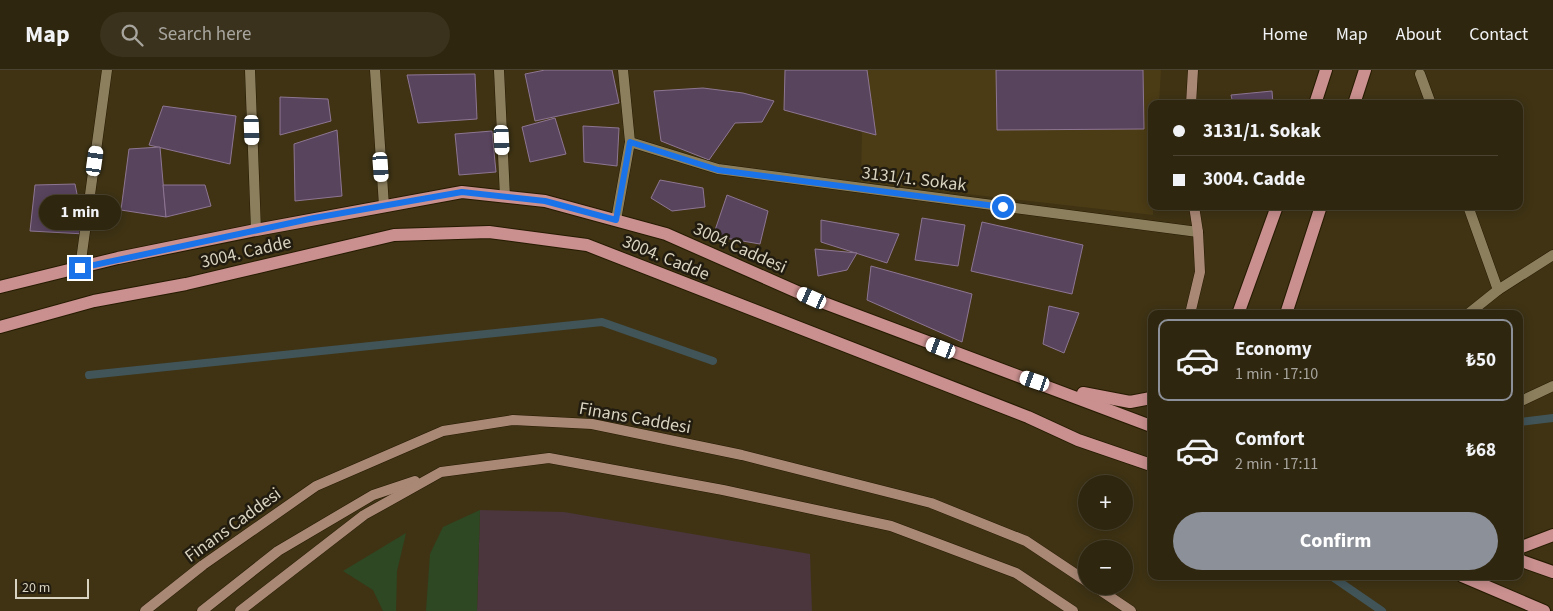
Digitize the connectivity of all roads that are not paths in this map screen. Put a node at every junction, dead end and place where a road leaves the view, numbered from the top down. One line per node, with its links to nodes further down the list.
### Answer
1 (108, 70): 25 (street)
2 (250, 70): 22 (street)
3 (375, 70): 16 (street)
4 (499, 70): 15 (street)
5 (623, 70): 14 (street)
6 (1193, 70): 10 (street)
7 (1326, 70): 11 (main road)
8 (1365, 70): 12 (main road)
9 (1420, 74): 13 (street)
10 (1191, 100)
11 (1316, 100)
12 (1355, 100)
13 (1430, 100)
14 (630, 142): 21 (street); 23 (street, 3131/1. Sokak)
15 (506, 196): 16 (main road, 3004. Cadde); 21 (main road, 3004 Caddesi)
16 (384, 206): 22 (main road, 3004. Cadde)
17 (1195, 210): 23 (street)
18 (1276, 210): 29 (main road)
19 (1320, 210): 30 (main road)
20 (1469, 210): 27 (street)
21 (616, 220): 34 (main road, 3004 Caddesi)
22 (256, 230): 25 (main road, 3004. Cadde)
23 (1198, 232): 28 (street)
24 (1553, 255): 27 (street)
25 (80, 268): 26 (main road, 3004. Cadde)
26 (0, 287)
27 (1498, 290): 31 (street)
28 (1191, 310)
29 (1239, 310)
30 (1287, 310)
31 (1473, 310)
32 (0, 327): 38 (main road, 3004. Cadde)
33 (1553, 386): 36 (street)
34 (1054, 388): 35 (main road); 37 (main road, 3004 Caddesi)
35 (1148, 399)
36 (1523, 400)
37 (1148, 425)
38 (1148, 464)
39 (441, 472): 48 (street); 49 (street); 50 (street)
40 (1553, 535): 41 (main road)
41 (1523, 546)
42 (1523, 561): 43 (main road)
43 (1553, 572)
44 (1078, 576): 47 (street, Finans Caddesi)
45 (1471, 580): 52 (main road)
46 (1107, 595): 51 (street)
47 (146, 611)
48 (202, 611)
49 (240, 611)
50 (1072, 611)
51 (1131, 611)
52 (1544, 611)

